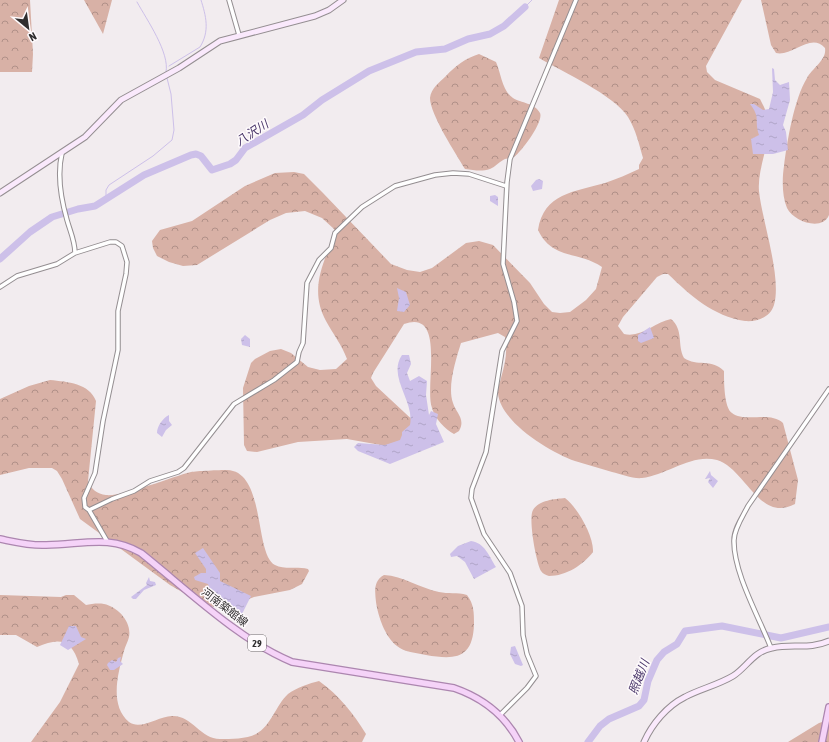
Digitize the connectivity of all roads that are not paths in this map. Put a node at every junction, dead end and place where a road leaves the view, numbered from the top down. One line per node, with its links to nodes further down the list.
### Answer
1 (229, 0): 4 (street)
2 (343, 0): 4 (street)
3 (576, 0): 6 (street)
4 (239, 35): 5 (street)
5 (62, 153): 7 (street); 8 (street)
6 (506, 186): 11 (street); 17 (street)
7 (0, 193)
8 (75, 252): 9 (street); 11 (street)
9 (0, 287)
10 (829, 389): 15 (street)
11 (89, 510): 13 (street)
12 (0, 539): 13 (main road, 河南築館線 / 29)
13 (107, 541): 17 (main road, 河南築館線 / 29)
14 (829, 640): 15 (street)
15 (771, 648): 19 (street)
16 (829, 707): 20 (main road)
17 (500, 715): 18 (main road, 河南築館線 / 29)
18 (519, 742)
19 (644, 742)
20 (822, 742)

